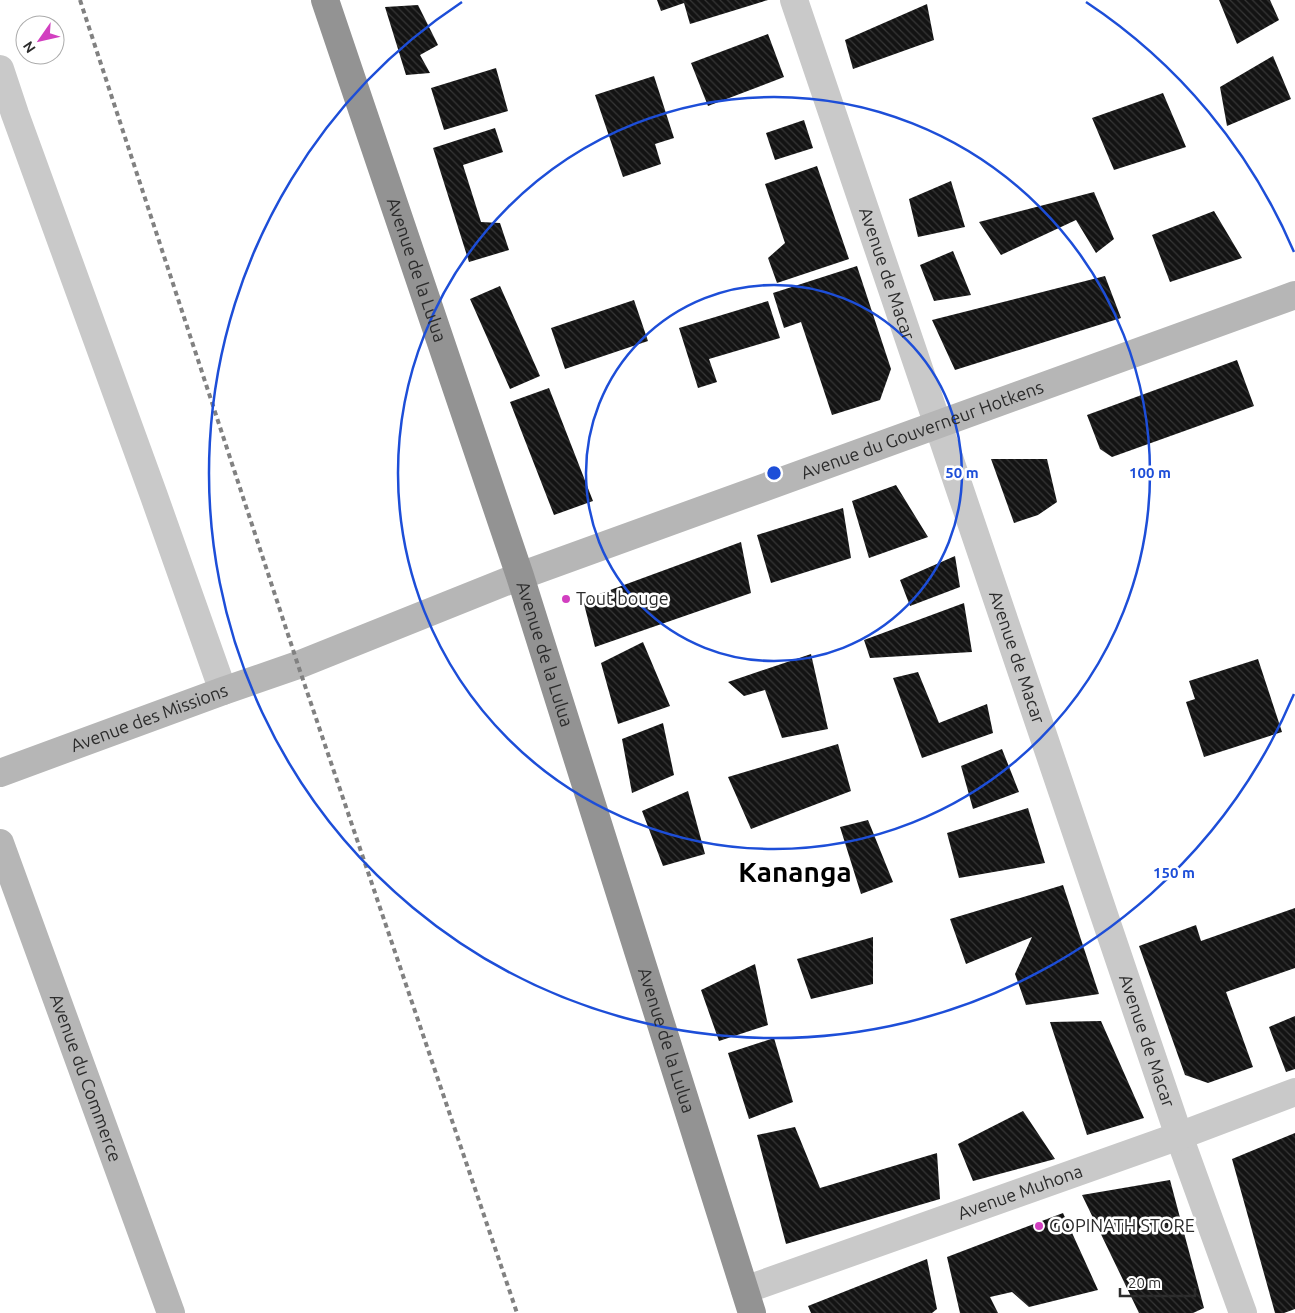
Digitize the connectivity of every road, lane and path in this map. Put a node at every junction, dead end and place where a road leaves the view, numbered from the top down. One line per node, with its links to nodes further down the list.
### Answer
1 (324, 0): 6 (highway, Avenue de la Lulua)
2 (794, 0): 5 (street, Avenue de Macar)
3 (0, 69): 8 (street)
4 (1295, 295): 5 (street, Avenue du Gouverneur Hotkens)
5 (938, 425): 6 (street, Avenue du Gouverneur Hotkens); 12 (street, Avenue de Macar)
6 (520, 576): 7 (street, Avenue du Gouverneur Hotkens); 13 (highway, Avenue de la Lulua)
7 (298, 665): 8 (street, Avenue des Missions)
8 (223, 691): 9 (street, Avenue des Missions)
9 (0, 773)
10 (0, 843): 14 (street, Avenue du Commerce)
11 (1295, 1092): 12 (street, Avenue Muhona)
12 (1179, 1136): 13 (street, Avenue Muhona); 15 (street, Avenue de Macar)
13 (749, 1302)
14 (172, 1313)
15 (1243, 1313)

